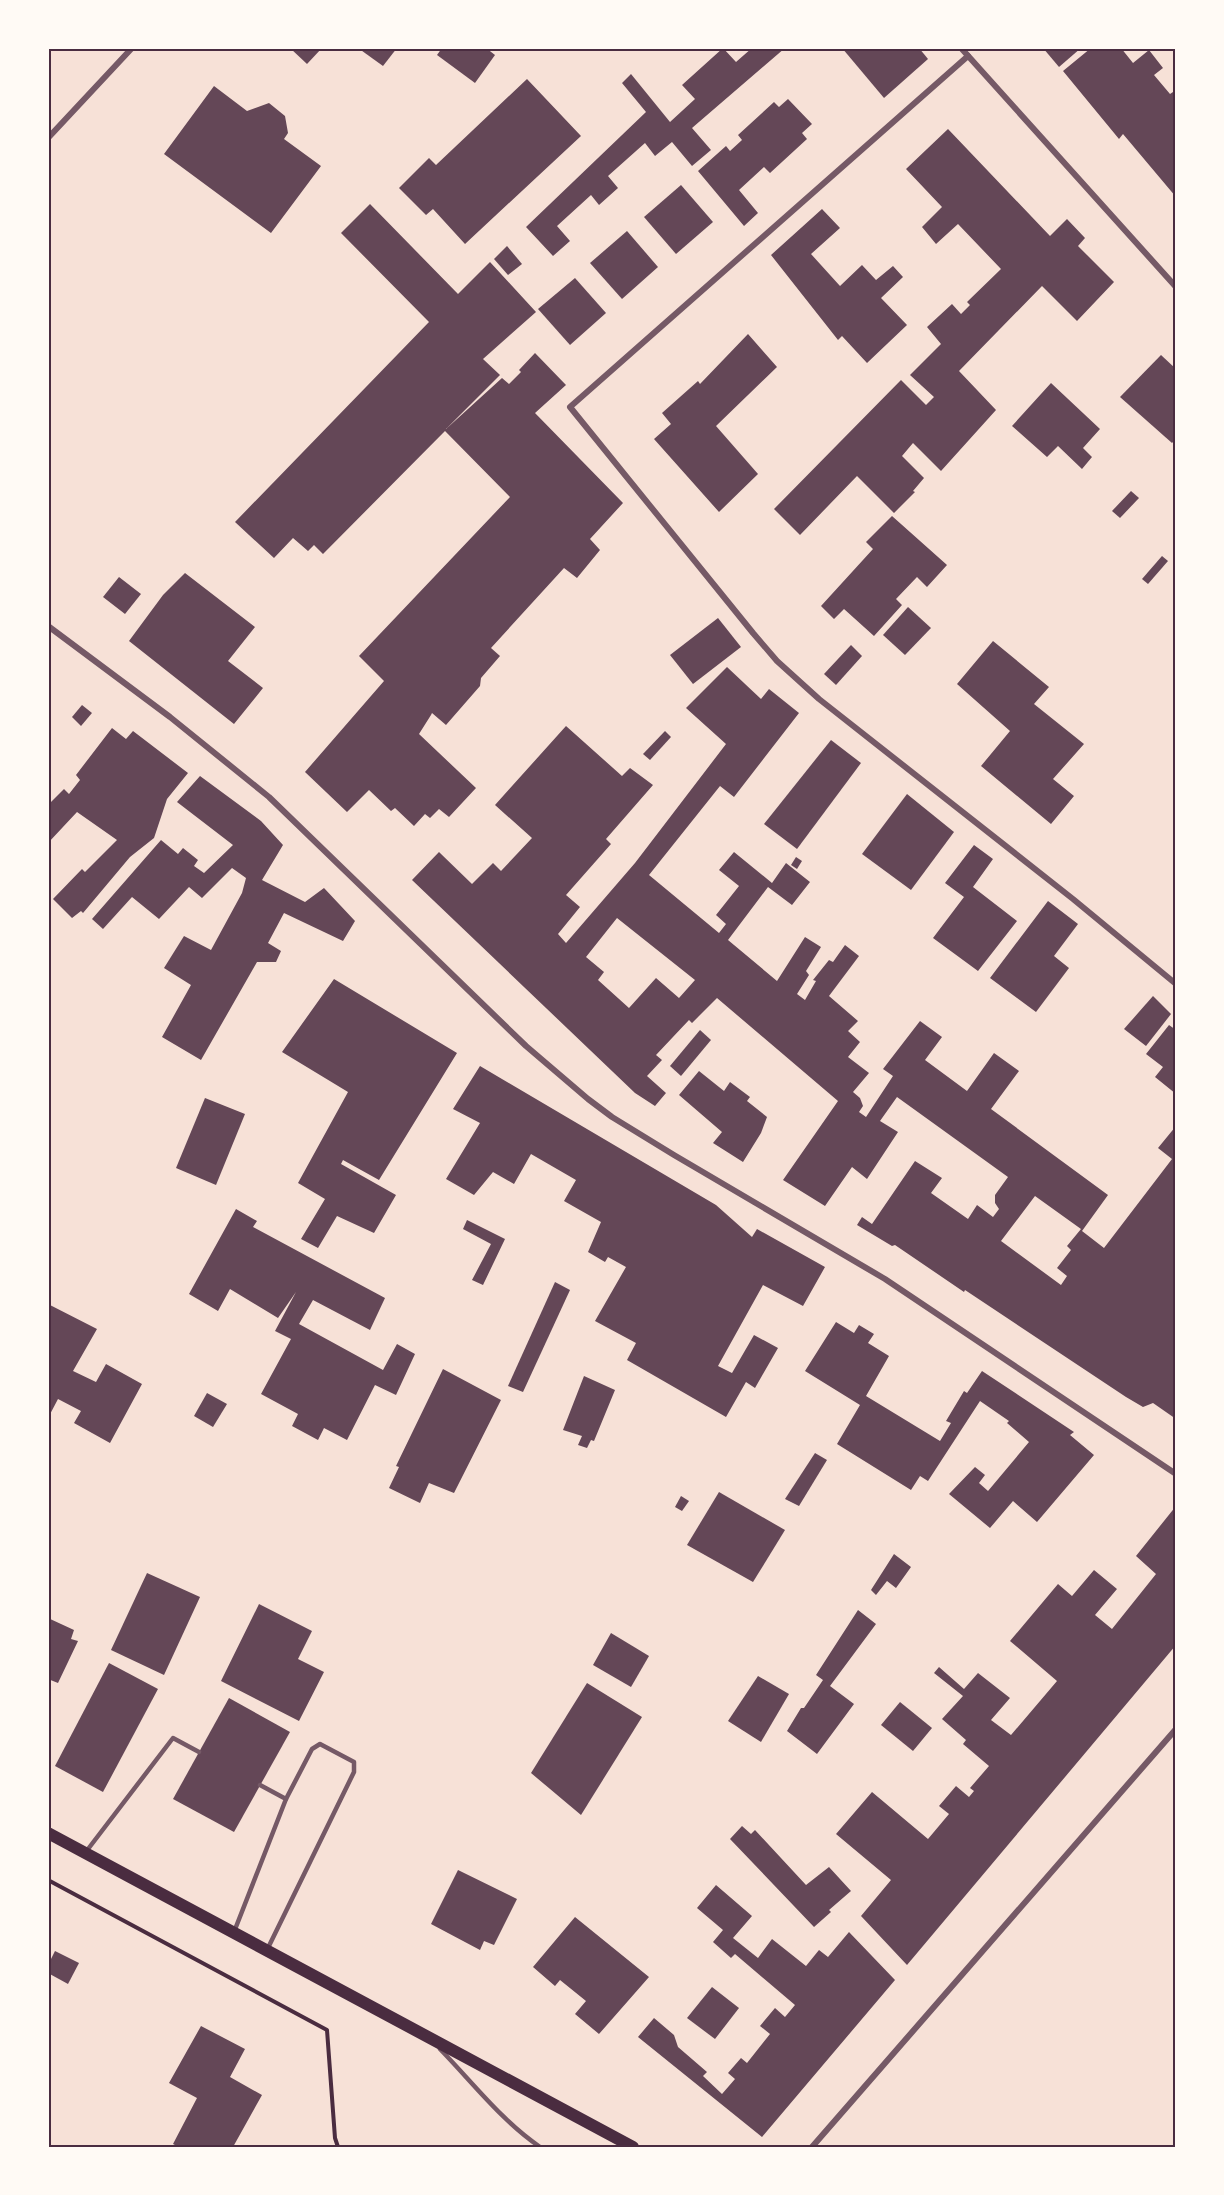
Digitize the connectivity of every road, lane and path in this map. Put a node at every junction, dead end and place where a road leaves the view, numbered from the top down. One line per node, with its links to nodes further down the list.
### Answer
1 (132, 48): 4 (street)
2 (961, 48): 3 (street)
3 (968, 57): 5 (street); 7 (street)
4 (48, 138)
5 (1176, 286)
6 (48, 626): 8 (street)
7 (1176, 984)
8 (1176, 1474)
9 (1176, 1729): 22 (street)
10 (199, 1752): 14 (lane)
11 (260, 1785): 12 (lane)
12 (286, 1799): 16 (lane); 17 (lane)
13 (48, 1833): 14 (main road)
14 (85, 1852): 16 (main road)
15 (48, 1880): 19 (path)
16 (234, 1932): 17 (main road)
17 (267, 1950): 18 (main road)
18 (430, 2038): 20 (lane); 21 (main road)
19 (338, 2147)
20 (540, 2147)
21 (633, 2147)
22 (812, 2147)

